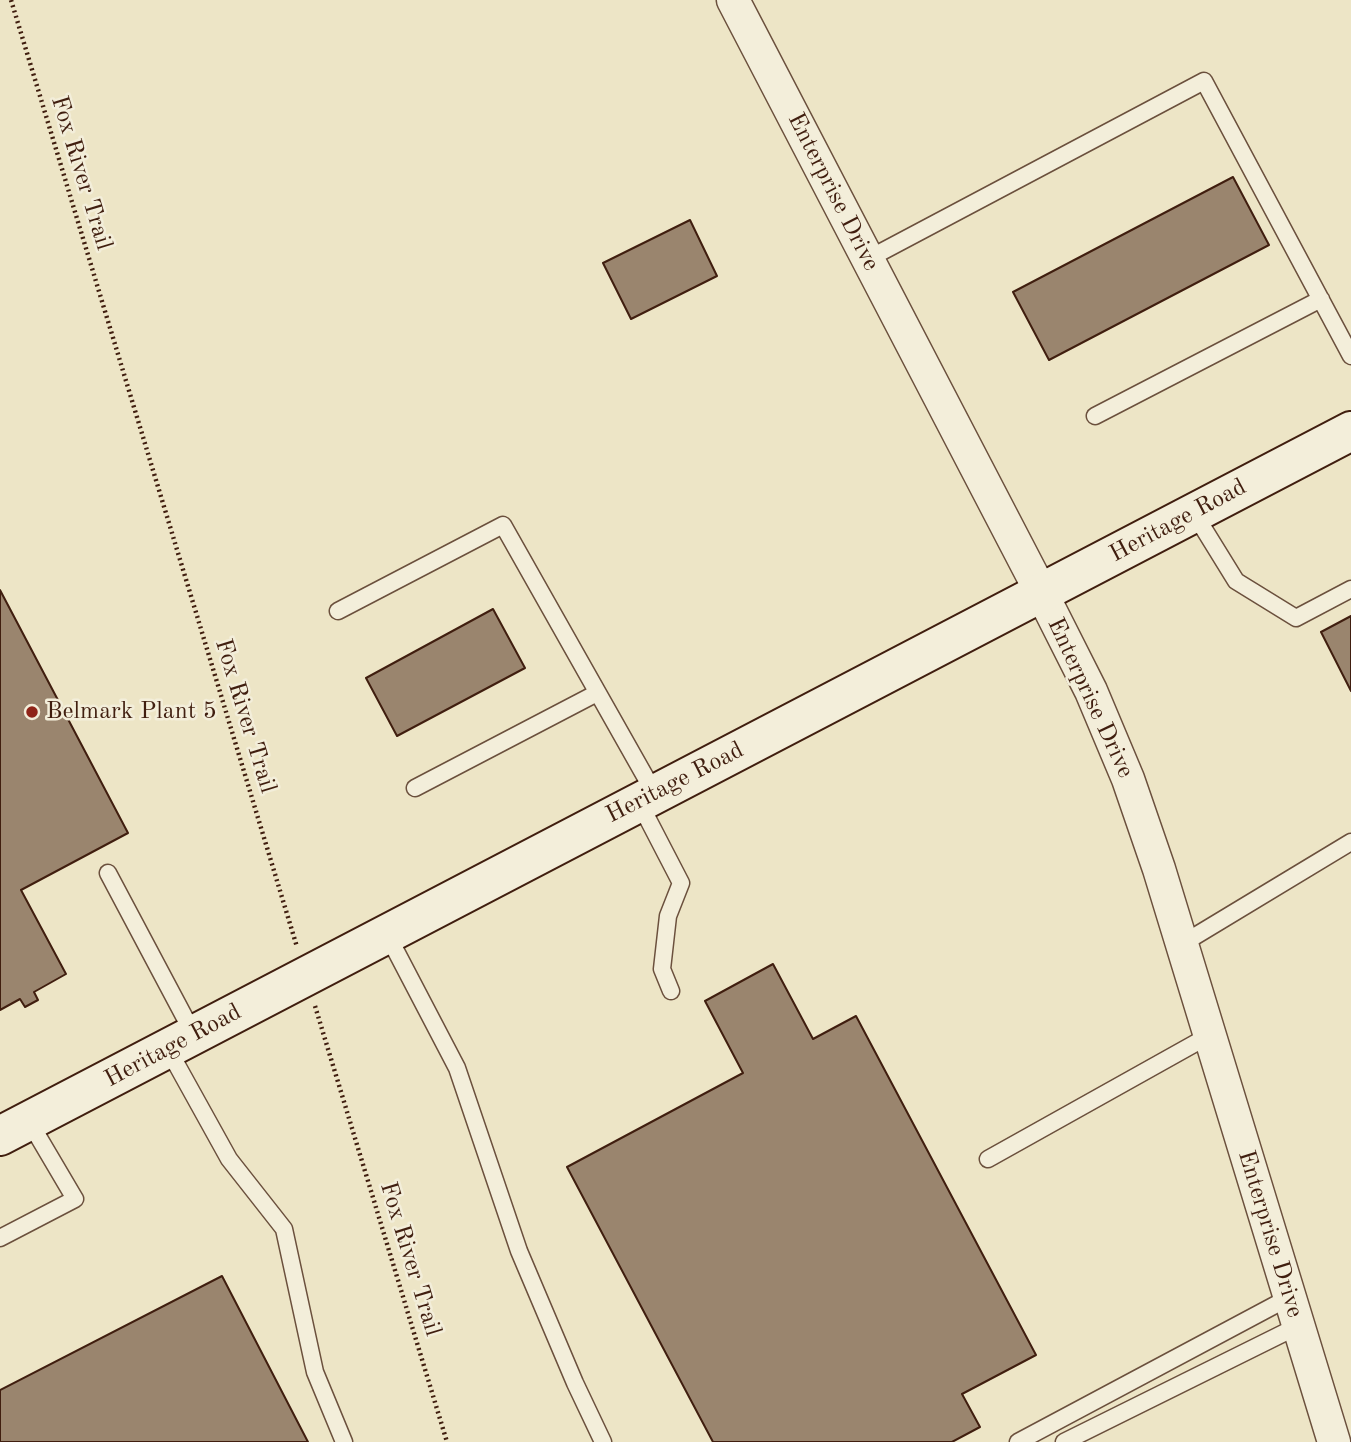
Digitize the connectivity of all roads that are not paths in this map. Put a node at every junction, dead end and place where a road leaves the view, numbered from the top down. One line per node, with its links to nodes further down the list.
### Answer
1 (733, 0): 2 (street, Enterprise Drive)
2 (868, 259): 3 (lane); 9 (street, Enterprise Drive)
3 (1321, 299): 4 (lane); 5 (lane)
4 (1351, 356)
5 (1095, 416)
6 (1351, 430): 7 (main road, Heritage Road)
7 (1194, 513): 8 (lane); 9 (main road, Heritage Road)
8 (1351, 589)
9 (1041, 592): 13 (main road, Heritage Road); 17 (street, Enterprise Drive)
10 (338, 611): 11 (lane)
11 (597, 693): 12 (lane); 13 (lane)
12 (415, 788)
13 (647, 798): 16 (main road, Heritage Road); 18 (lane)
14 (1351, 842): 17 (lane)
15 (108, 873): 20 (lane)
16 (387, 934): 20 (main road, Heritage Road); 26 (lane)
17 (1182, 944): 19 (street, Enterprise Drive)
18 (671, 991)
19 (1210, 1035): 22 (lane); 24 (street, Enterprise Drive)
20 (181, 1042): 21 (main road, Heritage Road); 25 (lane)
21 (15, 1129): 23 (lane)
22 (988, 1160)
23 (0, 1238)
24 (1294, 1312): 27 (lane); 28 (lane); 29 (street, Enterprise Drive)
25 (344, 1442)
26 (603, 1442)
27 (1018, 1442)
28 (1064, 1442)
29 (1334, 1442)

